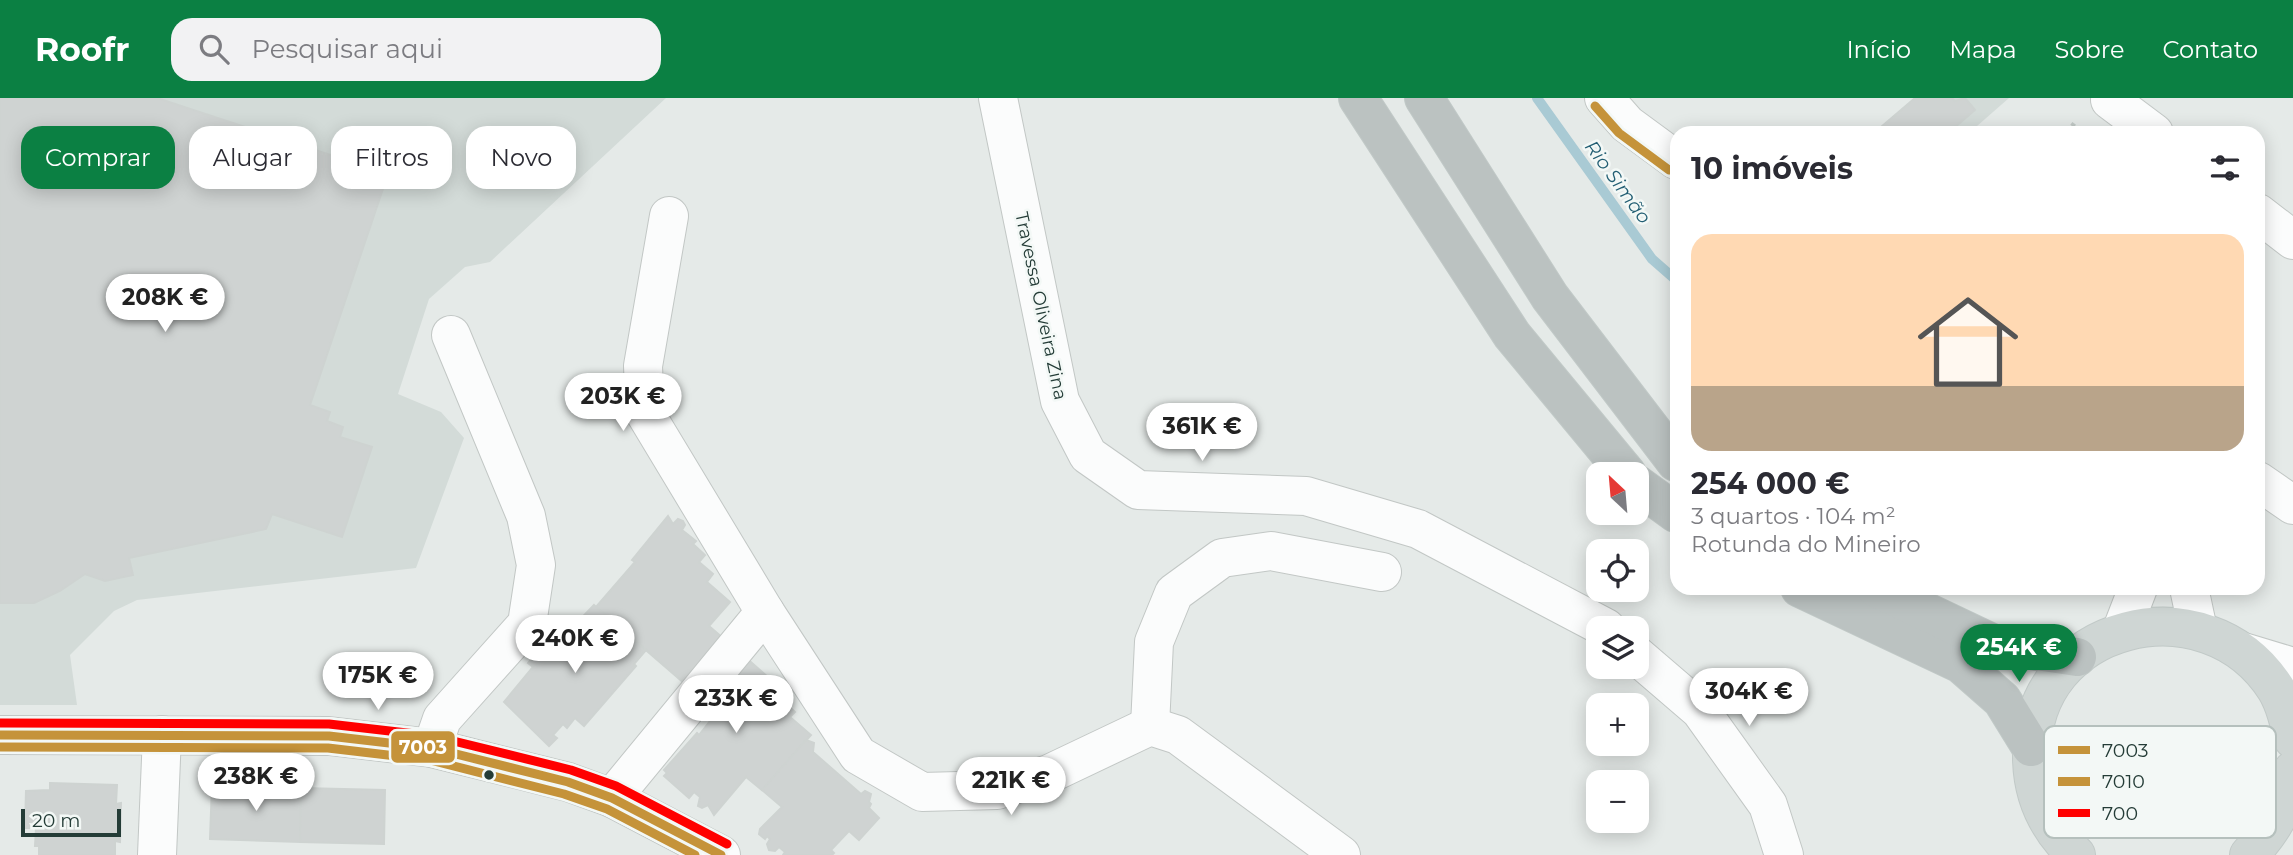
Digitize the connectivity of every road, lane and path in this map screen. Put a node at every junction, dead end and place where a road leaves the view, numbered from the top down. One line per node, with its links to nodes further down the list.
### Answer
1 (998, 98): 25 (street, Travessa Oliveira Zina)
2 (1358, 98): 14 (highway)
3 (1424, 98): 13 (highway)
4 (1604, 98): 8 (street)
5 (2100, 104): 6 (path); 7 (street)
6 (2075, 126)
7 (2141, 126)
8 (1670, 156)
9 (669, 216): 24 (street)
10 (2265, 218): 11 (street)
11 (2293, 240)
12 (451, 335): 37 (street)
13 (1670, 454)
14 (1617, 462)
15 (2265, 486): 17 (street)
16 (1649, 493): 18 (highway)
17 (2293, 505)
18 (1670, 509)
19 (1382, 572): 32 (street)
20 (1815, 595): 36 (highway)
21 (1891, 595): 29 (highway)
22 (2135, 595): 27 (street)
23 (2190, 595): 26 (street)
24 (765, 612): 32 (street); 39 (street)
25 (1587, 616)
26 (2198, 630): 27 (main road); 28 (main road)
27 (2121, 632): 29 (main road)
28 (2243, 652): 31 (street); 35 (main road)
29 (2077, 657): 36 (main road)
30 (1649, 666): 46 (street)
31 (2293, 667)
32 (1150, 726): 45 (street)
33 (162, 735): 34 (street); 37 (street); 43 (street)
34 (0, 736)
35 (2293, 739)
36 (2031, 747): 40 (main road)
37 (432, 748): 39 (street)
38 (2293, 770): 41 (main road)
39 (612, 798): 44 (street)
40 (2044, 813)
41 (2276, 821)
42 (2060, 838): 47 (main road)
43 (157, 855)
44 (721, 855)
45 (1341, 855)
46 (1784, 855)
47 (2076, 855)

